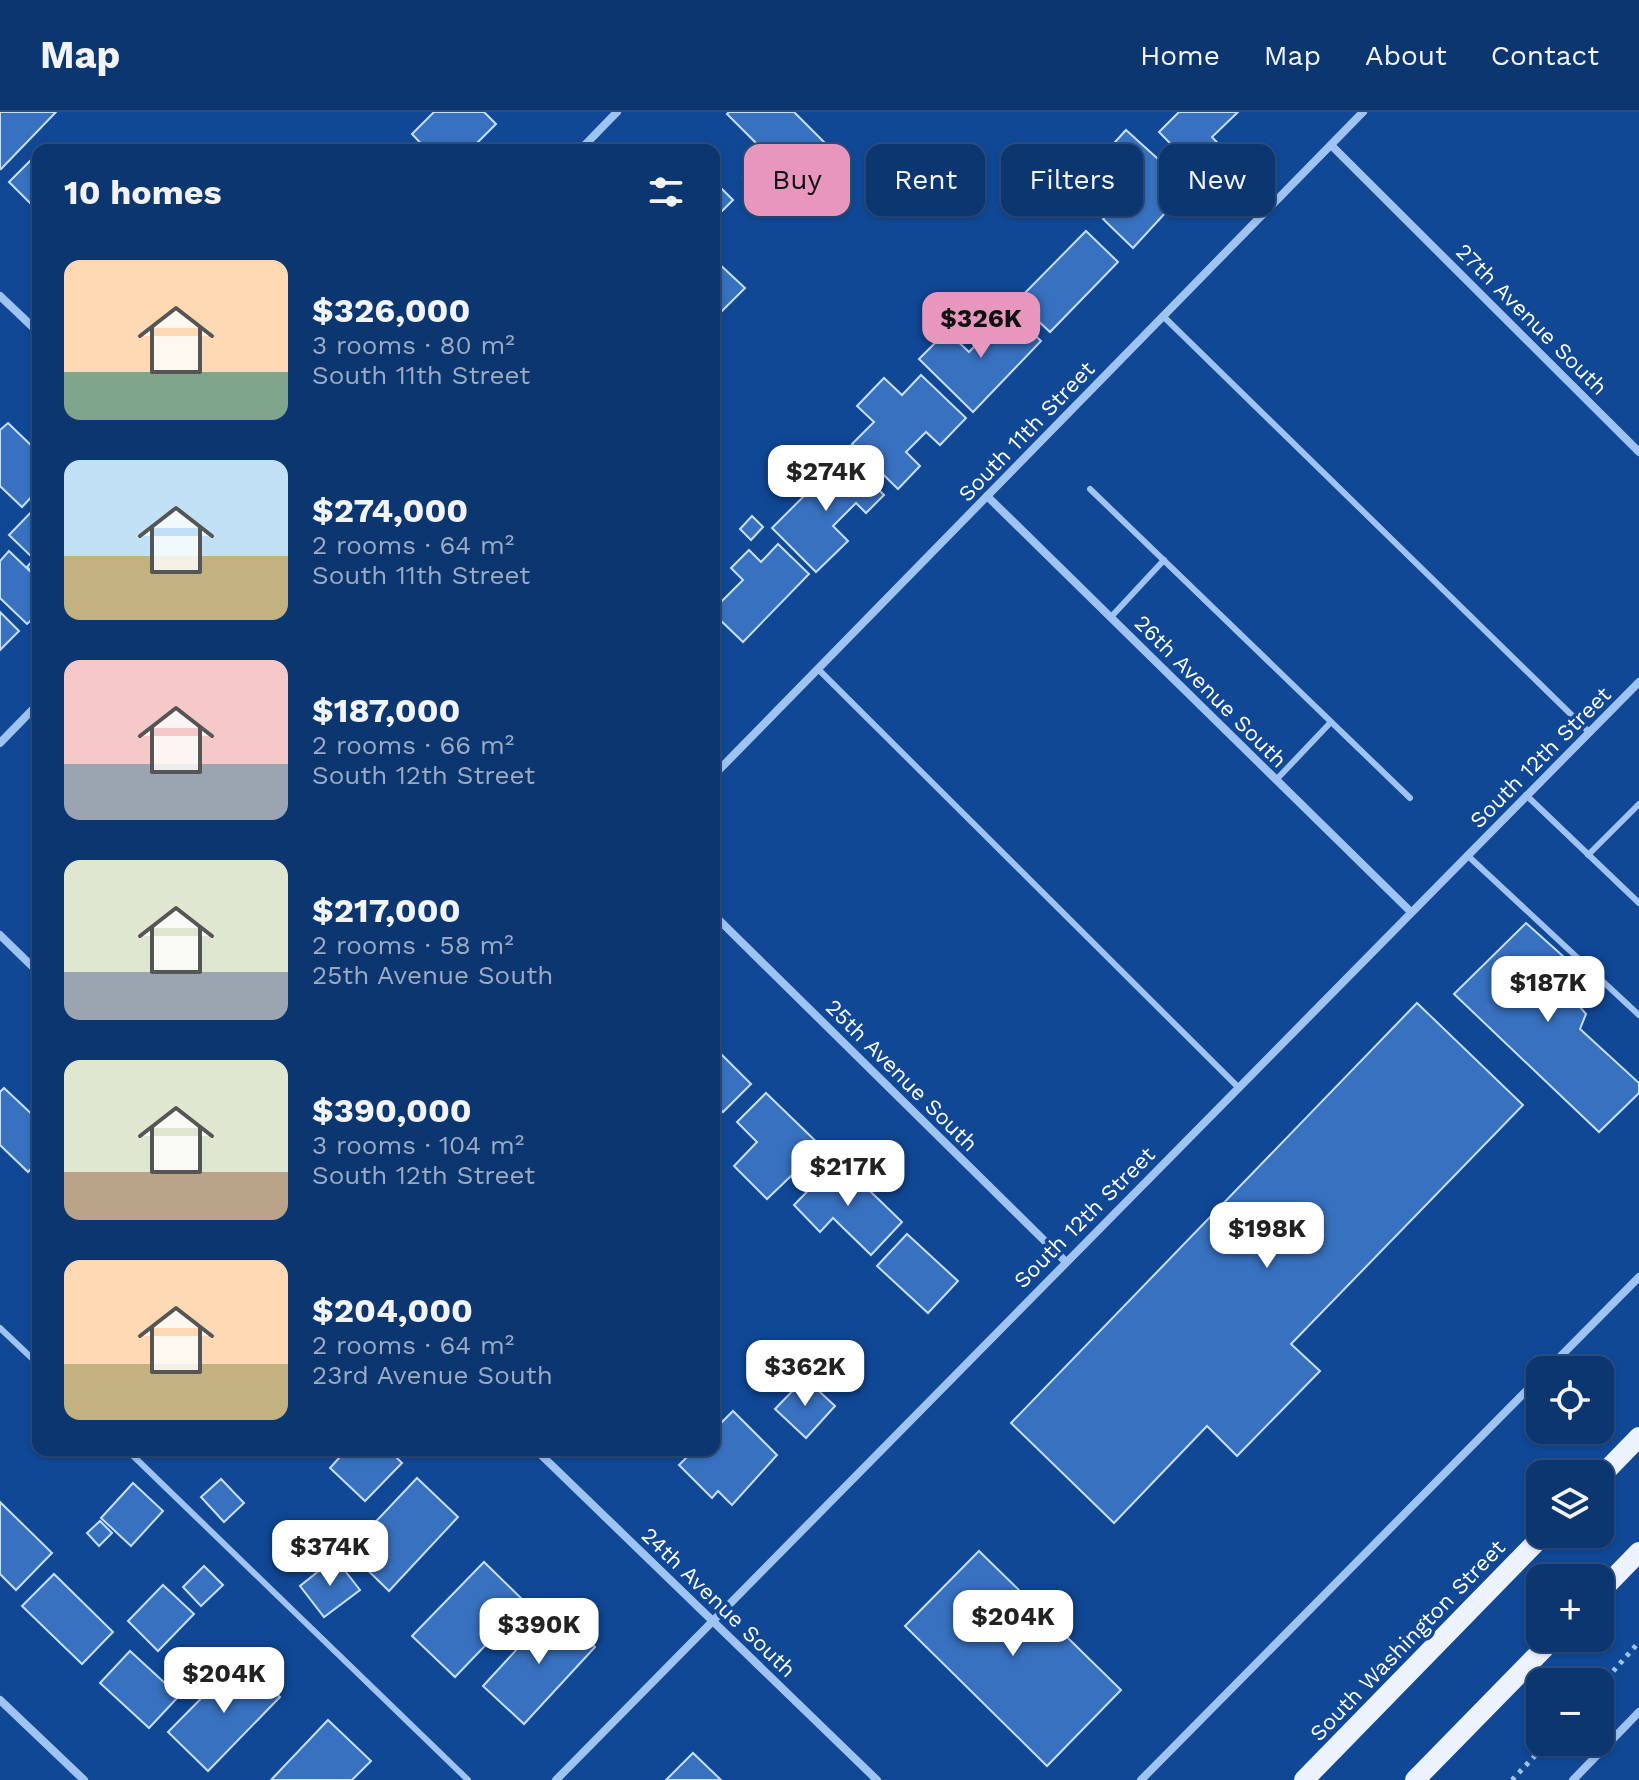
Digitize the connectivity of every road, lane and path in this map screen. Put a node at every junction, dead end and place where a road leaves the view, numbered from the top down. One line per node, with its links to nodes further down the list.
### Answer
1 (617, 112): 3 (street)
2 (1363, 112): 4 (street, South 11th Street)
3 (586, 144)
4 (1331, 145): 6 (street, South 11th Street); 8 (street, 27th Avenue South)
5 (0, 296): 7 (street)
6 (1163, 316): 10 (street, South 11th Street); 17 (lane)
7 (32, 326)
8 (1639, 452)
9 (1090, 489): 11 (lane)
10 (987, 496): 12 (street, 26th Avenue South); 13 (street, South 11th Street)
11 (1164, 560): 12 (lane); 16 (lane)
12 (1111, 617): 20 (street, 26th Avenue South)
13 (818, 669): 19 (street, South 11th Street); 32 (lane)
14 (1639, 682): 17 (street, South 12th Street)
15 (32, 710): 18 (street)
16 (1331, 722): 20 (lane); 22 (lane)
17 (1589, 732): 21 (street, South 12th Street)
18 (0, 743)
19 (720, 769)
20 (1276, 780): 27 (street, 26th Avenue South)
21 (1526, 795): 24 (street, South 12th Street); 25 (lane)
22 (1410, 798)
23 (1639, 804): 25 (lane)
24 (1467, 855): 27 (street, South 12th Street); 31 (lane)
25 (1588, 855): 26 (lane)
26 (1639, 903)
27 (1411, 912): 32 (street, South 12th Street)
28 (720, 921): 33 (street, 25th Avenue South)
29 (0, 935): 30 (street)
30 (32, 966)
31 (1639, 1015)
32 (1238, 1087): 33 (street, South 12th Street)
33 (1065, 1261): 46 (street, South 12th Street)
34 (1639, 1277): 36 (street)
35 (0, 1328): 37 (lane)
36 (1561, 1356)
37 (32, 1358)
38 (1526, 1391): 57 (street)
39 (1639, 1437): 42 (main road)
40 (133, 1456): 54 (lane)
41 (542, 1456): 46 (street, 24th Avenue South)
42 (1614, 1463)
43 (1530, 1548): 58 (main road, South Washington Street)
44 (1639, 1552): 45 (main road)
45 (1614, 1578)
46 (712, 1620): 55 (street, South 12th Street); 56 (street, 24th Avenue South)
47 (1639, 1642): 49 (path)
48 (1540, 1652): 59 (main road)
49 (1614, 1670)
50 (0, 1700): 53 (street)
51 (1639, 1712): 61 (street)
52 (1535, 1756): 60 (path)
53 (84, 1780)
54 (468, 1780)
55 (556, 1780)
56 (877, 1780)
57 (1141, 1780)
58 (1304, 1780)
59 (1415, 1780)
60 (1512, 1780)
61 (1573, 1780)

